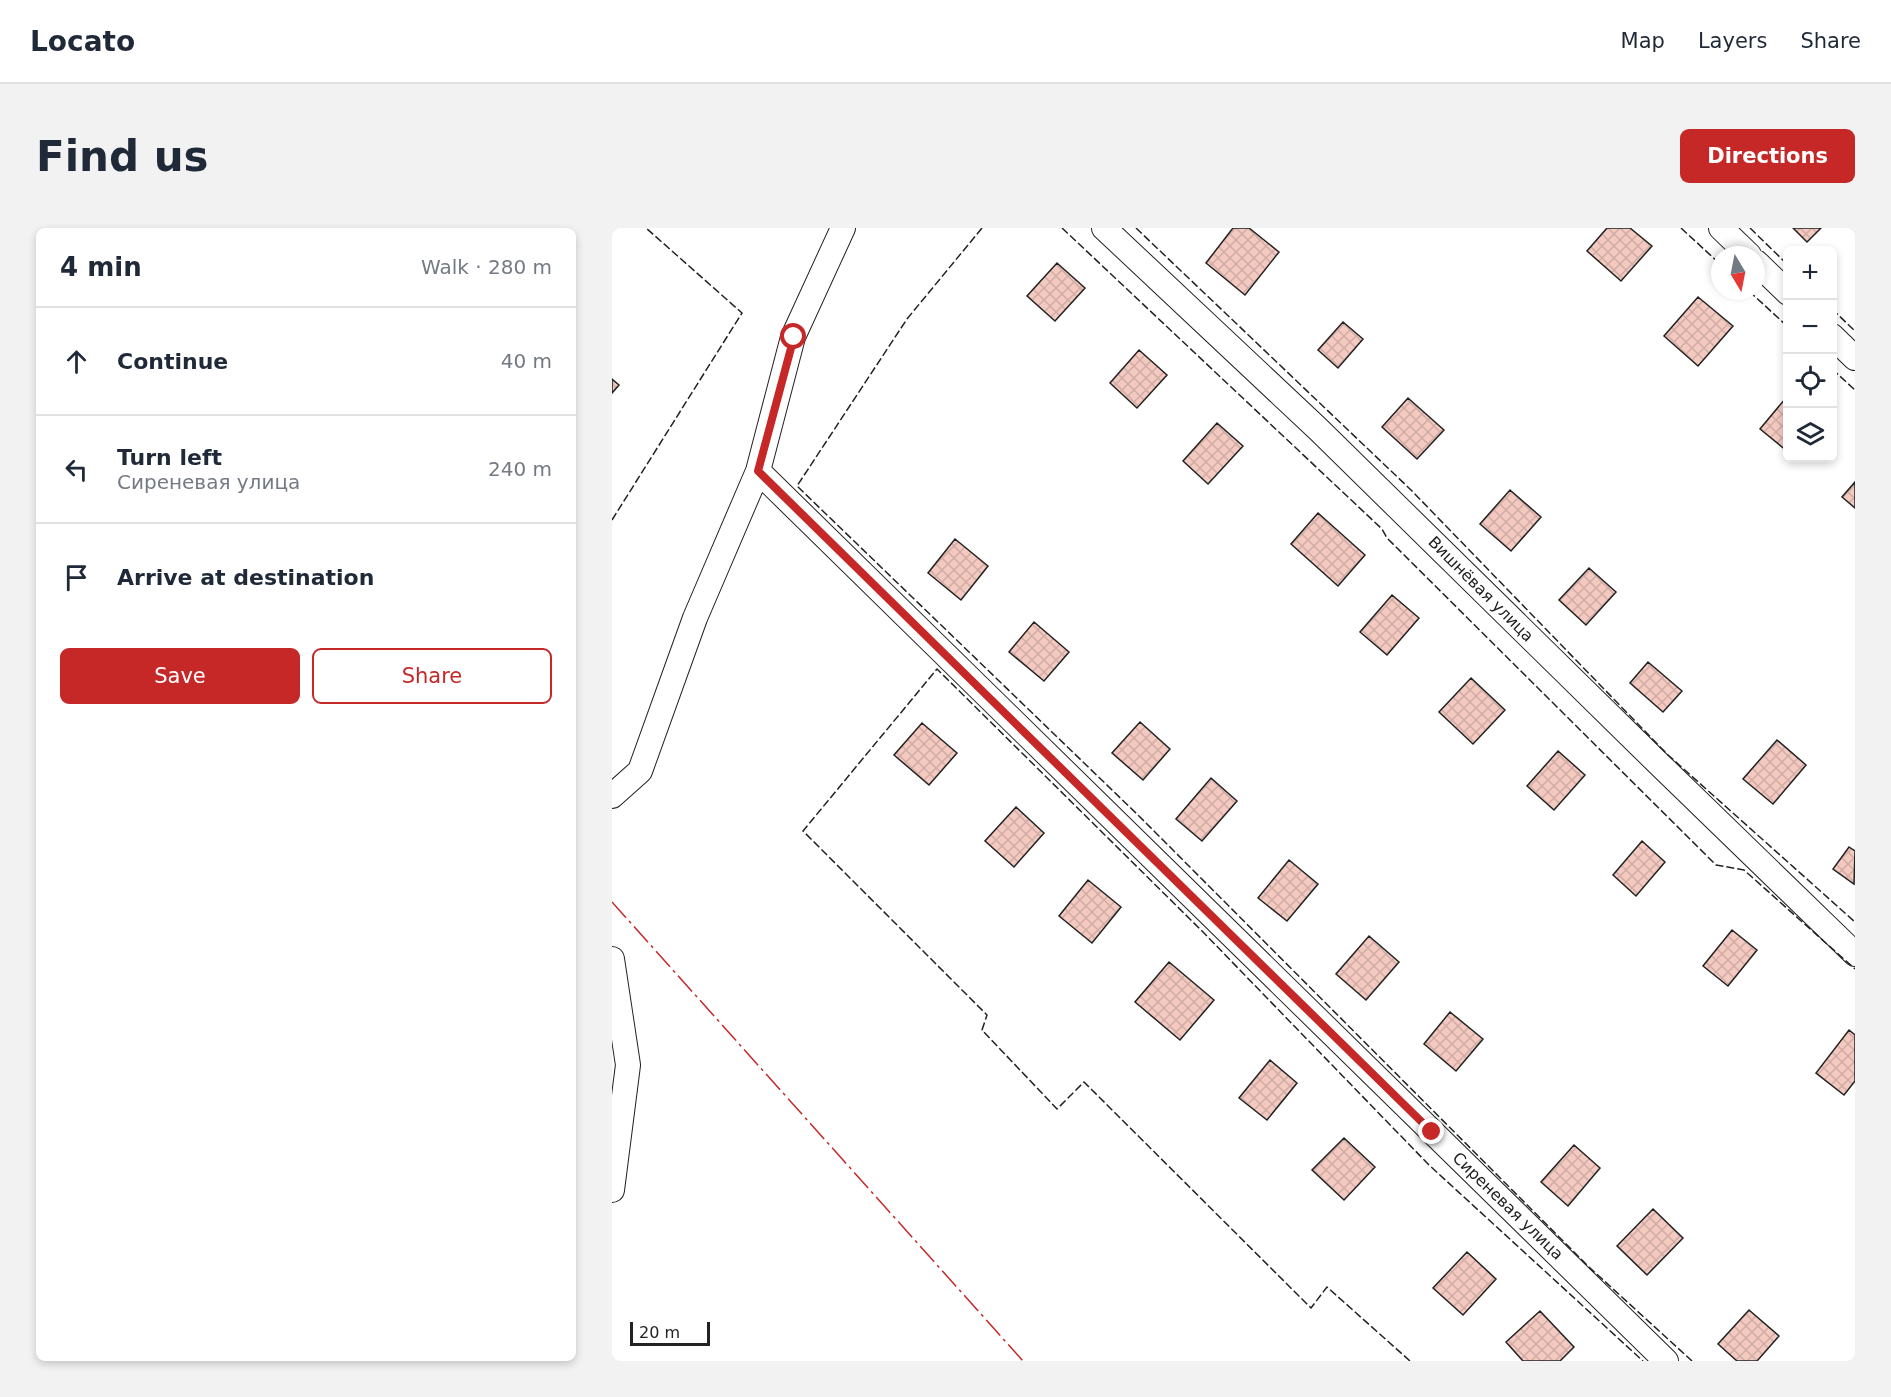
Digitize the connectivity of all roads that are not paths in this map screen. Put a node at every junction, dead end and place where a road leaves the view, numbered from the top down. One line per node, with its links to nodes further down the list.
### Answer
1 (843, 228): 9 (street)
2 (1104, 228): 11 (street, Вишнёвая улица)
3 (1721, 228): 4 (street)
4 (1740, 246)
5 (1765, 271): 6 (street)
6 (1783, 288)
7 (1837, 340): 8 (street)
8 (1855, 358)
9 (758, 471): 10 (street); 14 (street, Сиреневая улица)
10 (612, 796)
11 (1855, 954)
12 (612, 959): 13 (street)
13 (612, 1190)
14 (1666, 1361)

